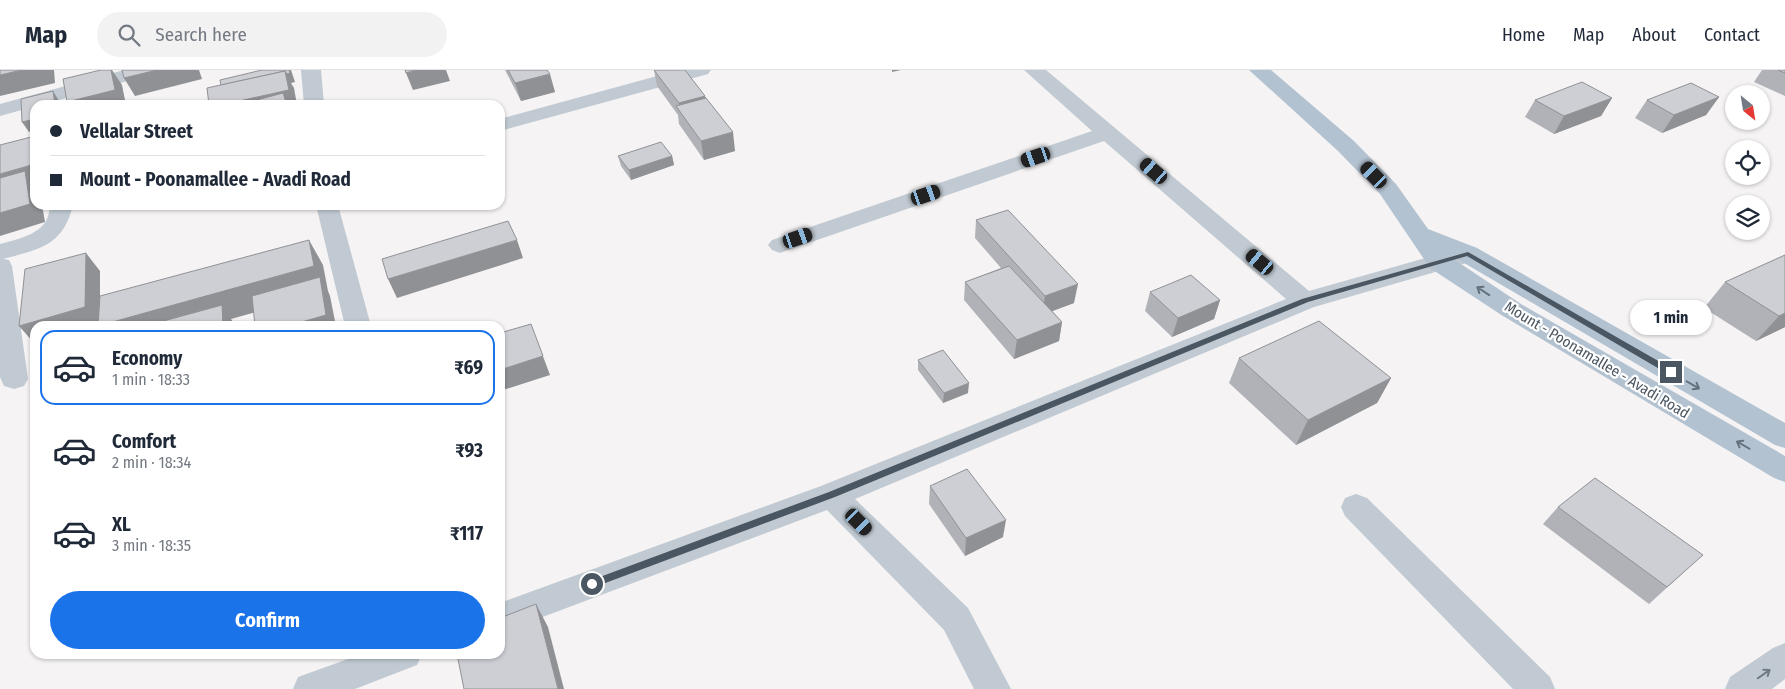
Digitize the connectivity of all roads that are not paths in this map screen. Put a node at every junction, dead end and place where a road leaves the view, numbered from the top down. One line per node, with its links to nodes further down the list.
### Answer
1 (146, 70): 6 (street)
2 (311, 70): 7 (street)
3 (701, 70): 10 (street)
4 (1034, 70): 11 (street)
5 (1259, 70): 14 (main road, Mount - Poonamallee - Avadi Road)
6 (36, 100)
7 (314, 100)
8 (30, 102): 9 (street)
9 (0, 110)
10 (505, 124)
11 (1109, 132): 15 (street); 20 (street)
12 (61, 210): 16 (street)
13 (328, 210): 21 (street)
14 (1421, 235): 17 (main road, Mount - Poonamallee - Avadi Road); 18 (main road, Mount - Poonamallee - Avadi Road)
15 (780, 245)
16 (0, 252)
17 (1468, 254): 18 (street); 23 (main road, Mount - Poonamallee - Avadi Road, one-way to 23)
18 (1439, 262): 20 (street); 24 (main road, Mount - Poonamallee - Avadi Road, one-way to 18)
19 (0, 266): 22 (street)
20 (1305, 301): 25 (street)
21 (357, 321)
22 (14, 379)
23 (1785, 437)
24 (1785, 470)
25 (832, 495): 27 (street); 31 (street)
26 (1356, 507): 32 (street)
27 (505, 616)
28 (391, 659): 30 (street)
29 (1785, 659): 33 (street, one-way to 29)
30 (311, 689)
31 (993, 689)
32 (1537, 689)
33 (1743, 689)

